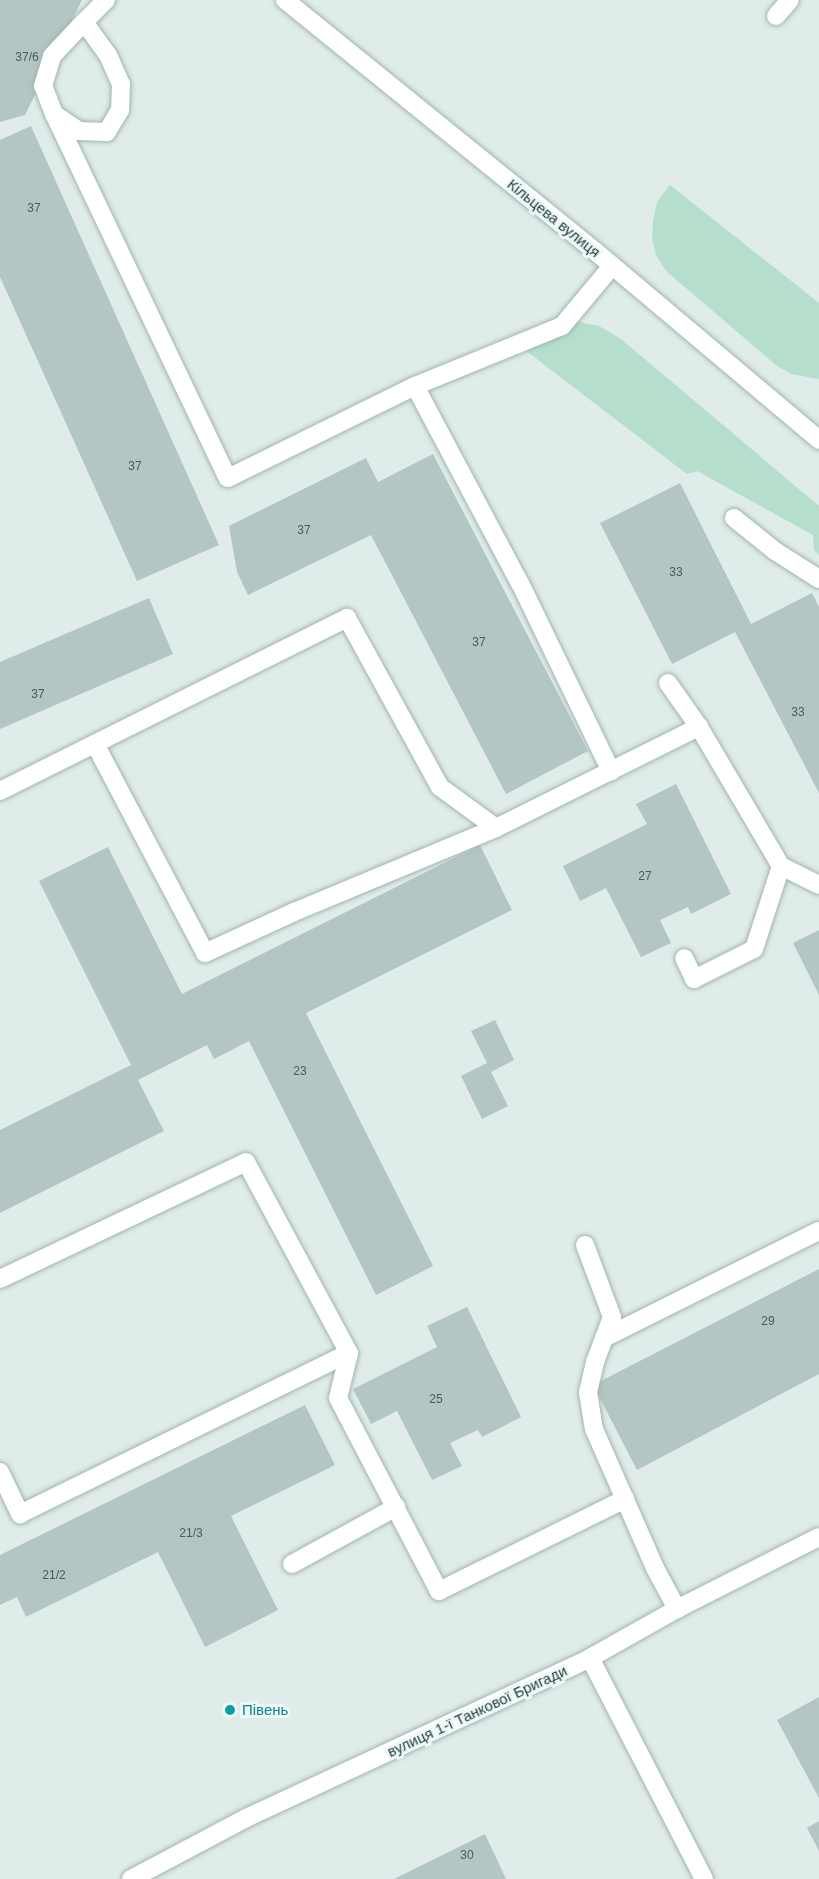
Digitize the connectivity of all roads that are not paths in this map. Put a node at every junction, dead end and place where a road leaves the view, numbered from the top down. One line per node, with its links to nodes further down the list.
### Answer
1 (106, 0): 5 (main road)
2 (285, 0): 7 (main road, Кільцева вулиця)
3 (790, 0): 4 (main road)
4 (776, 16)
5 (84, 22): 6 (main road); 6 (main road)
6 (54, 114): 8 (main road)
7 (612, 266): 8 (main road); 9 (main road, Кільцева вулиця)
8 (415, 386): 15 (main road)
9 (819, 440)
10 (734, 518): 11 (main road)
11 (819, 579)
12 (668, 683): 13 (main road)
13 (699, 727): 15 (main road); 18 (main road)
14 (95, 744): 16 (main road); 17 (main road); 17 (main road)
15 (611, 771): 17 (main road)
16 (0, 791)
17 (496, 828)
18 (781, 866): 19 (main road); 20 (main road)
19 (819, 885)
20 (684, 958)
21 (819, 1232): 24 (main road)
22 (585, 1245): 24 (main road)
23 (0, 1279): 25 (main road)
24 (604, 1338): 27 (main road)
25 (349, 1353): 26 (main road); 28 (main road)
26 (0, 1472)
27 (625, 1499): 28 (main road); 31 (main road)
28 (396, 1507): 30 (main road)
29 (819, 1537): 31 (main road, вулиця 1-ї Танкової Бригади)
30 (292, 1564)
31 (677, 1610): 32 (main road, вулиця 1-ї Танкової Бригади)
32 (590, 1658): 33 (main road, вулиця 1-ї Танкової Бригади); 34 (main road)
33 (131, 1879)
34 (704, 1879)

